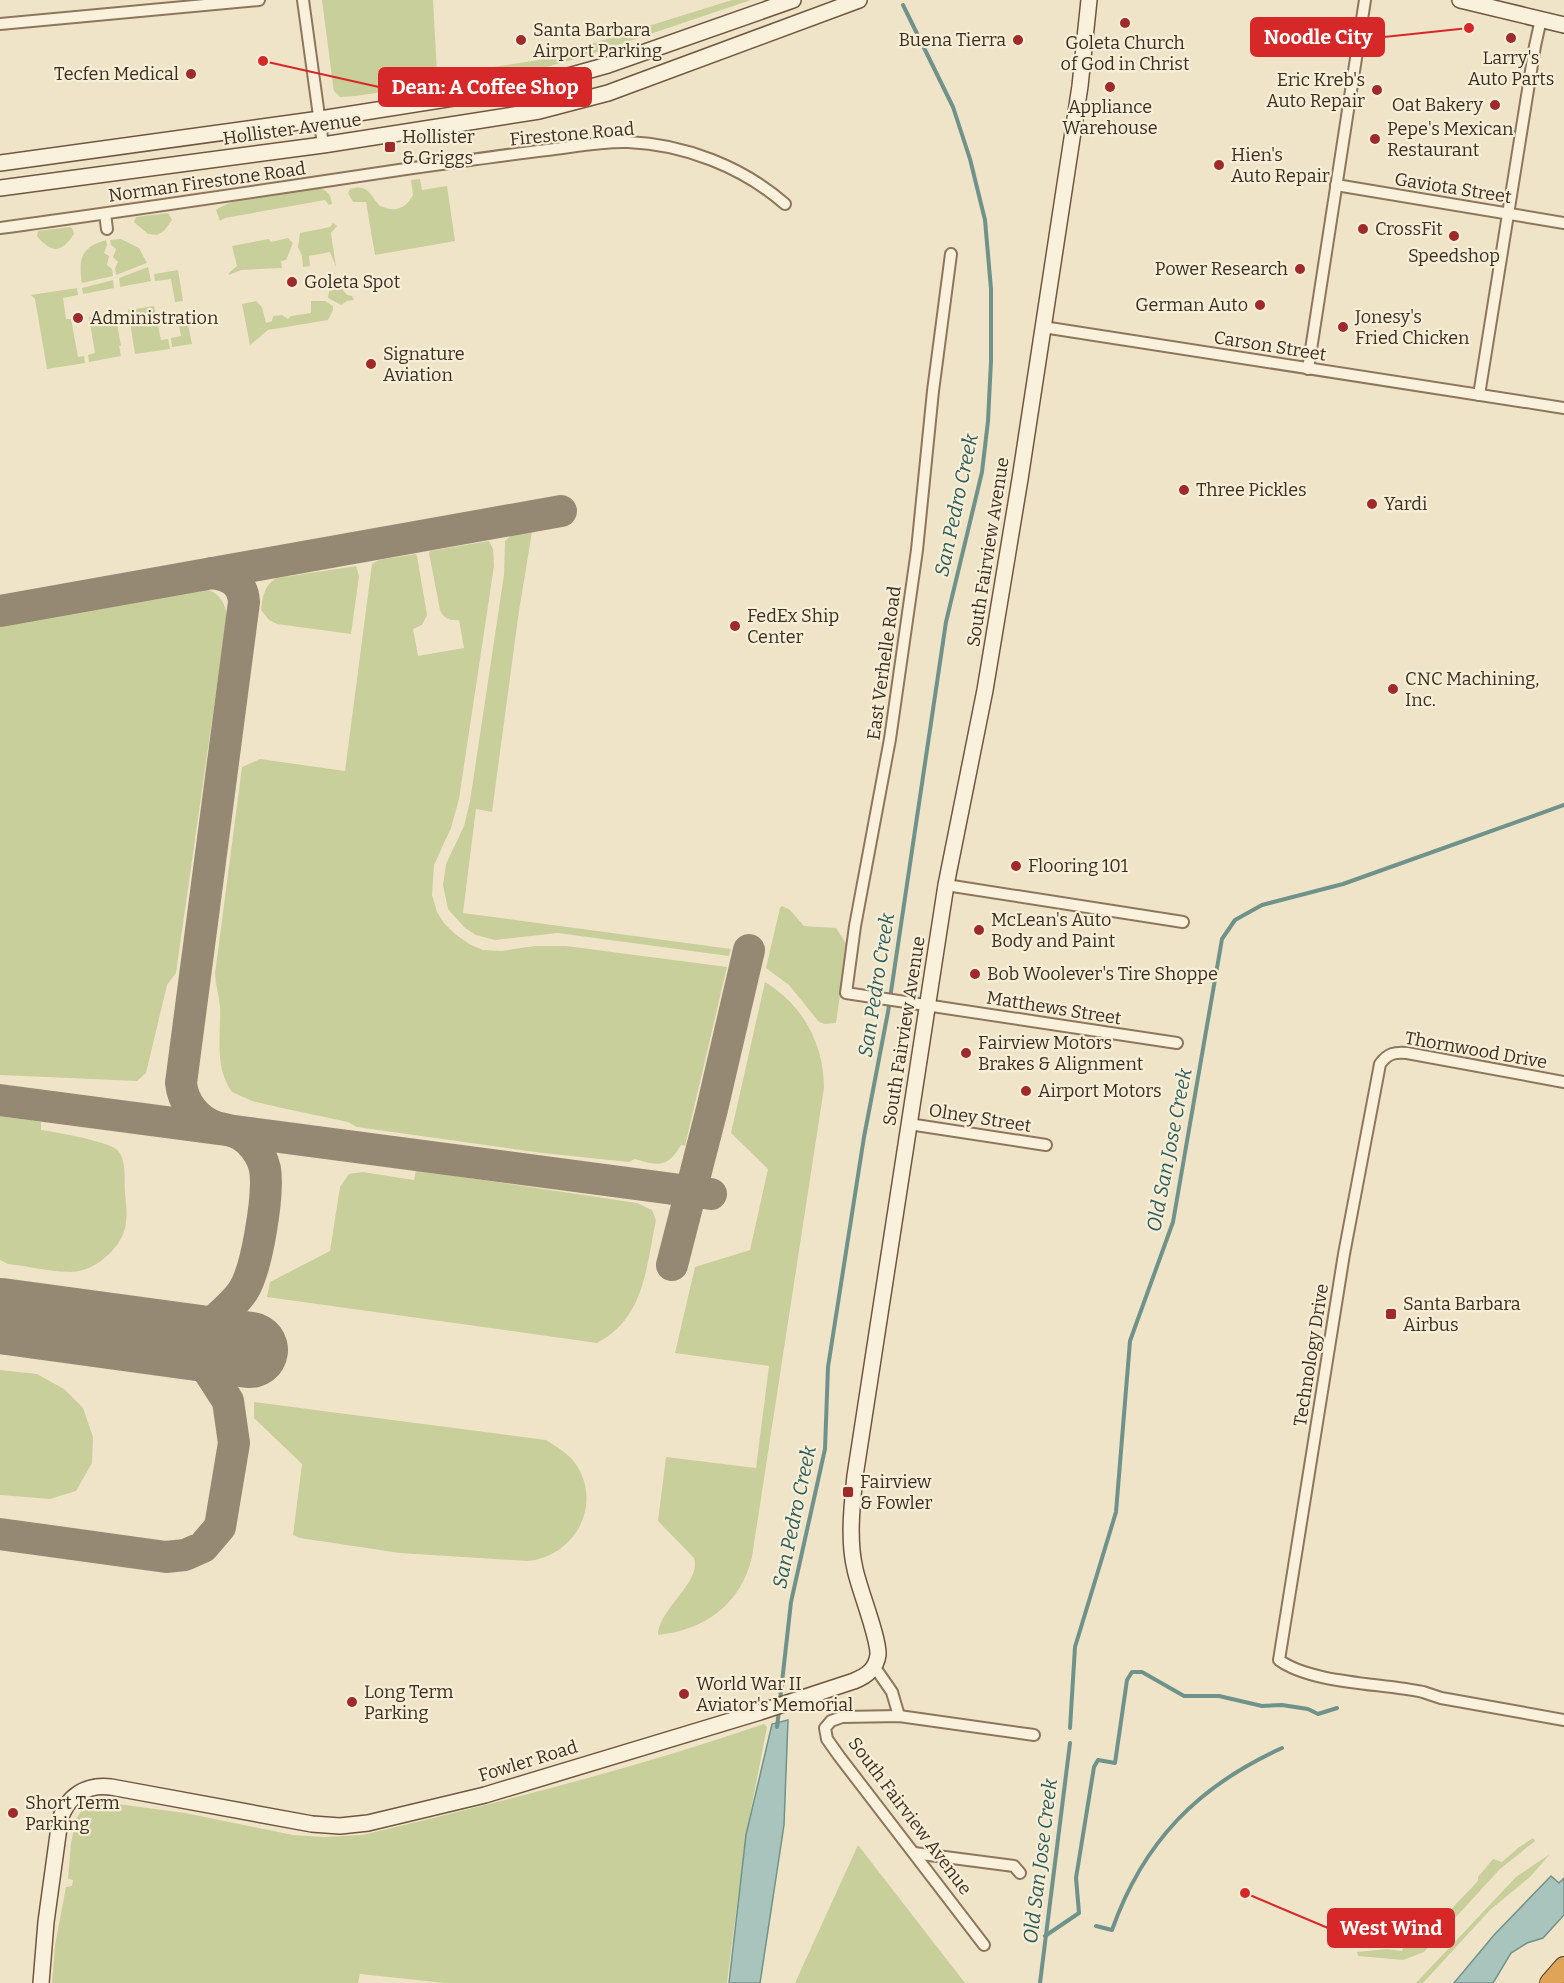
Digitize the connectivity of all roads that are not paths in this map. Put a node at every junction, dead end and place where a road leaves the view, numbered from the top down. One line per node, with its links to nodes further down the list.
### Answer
1 (259, 0): 10 (street)
2 (303, 0): 12 (street)
3 (793, 0): 12 (street, Hollister Avenue)
4 (859, 0): 13 (street, Hollister Avenue)
5 (1089, 0): 25 (street, South Fairview Avenue)
6 (1365, 0): 16 (street)
7 (1460, 0): 8 (street)
8 (1502, 5): 9 (street)
9 (1541, 19): 11 (street); 20 (street)
10 (0, 24)
11 (1564, 25)
12 (320, 119): 13 (street); 14 (street, Hollister Avenue)
13 (323, 145): 17 (street, Hollister Avenue)
14 (0, 163)
15 (420, 167): 18 (street, Firestone Road); 19 (street, Norman Firestone Road)
16 (1336, 185): 20 (street, Gaviota Street); 26 (street)
17 (0, 188)
18 (785, 204)
19 (105, 214): 22 (street, Norman Firestone Road); 23 (street)
20 (1508, 214): 21 (street, Gaviota Street); 27 (street)
21 (1564, 223)
22 (0, 228)
23 (107, 229)
24 (951, 254): 31 (street, East Verhelle Road)
25 (1042, 327): 26 (street, Carson Street); 29 (street, South Fairview Avenue)
26 (1308, 369): 27 (street, Carson Street)
27 (1479, 395): 28 (street, Carson Street)
28 (1564, 408)
29 (946, 885): 30 (street); 31 (street, South Fairview Avenue)
30 (1184, 922)
31 (927, 1005): 32 (street, Matthews Street); 35 (street, South Fairview Avenue)
32 (1177, 1043)
33 (1384, 1058): 34 (street, Thornwood Drive); 39 (street, Technology Drive)
34 (1564, 1082)
35 (909, 1124): 36 (street, Olney Street); 37 (street, South Fairview Avenue)
36 (1046, 1145)
37 (874, 1666): 38 (street); 45 (street, Fowler Road)
38 (899, 1716): 40 (street); 41 (street, South Fairview Avenue)
39 (1564, 1719)
40 (1034, 1735)
41 (915, 1853): 42 (street); 43 (street, South Fairview Avenue)
42 (1020, 1873)
43 (984, 1945)
44 (1564, 1968): 46 (highway)
45 (41, 1983)
46 (1550, 1983)

